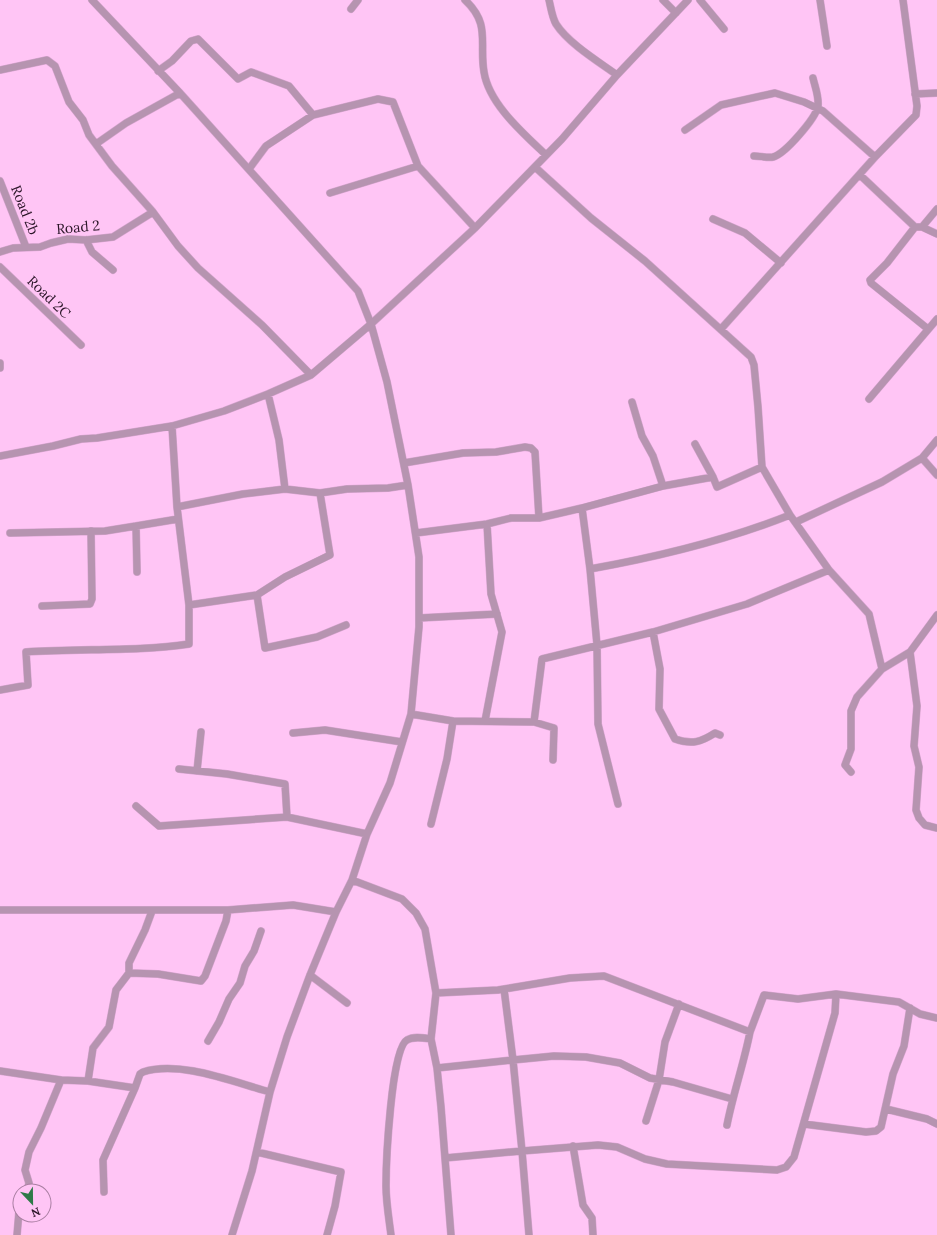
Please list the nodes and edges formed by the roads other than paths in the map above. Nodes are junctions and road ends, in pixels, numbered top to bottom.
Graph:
1 (92, 0) edge
2 (358, 0) edge
3 (465, 0) edge
4 (549, 0) edge
5 (663, 0) edge
6 (688, 0) edge
7 (700, 0) edge
8 (820, 0) edge
9 (903, 0) edge
10 (351, 9) dead end
11 (676, 13) junction
12 (724, 29) dead end
13 (827, 46) dead end
14 (0, 70) edge
15 (158, 71) junction
16 (616, 75) junction
17 (813, 78) dead end
18 (937, 92) edge
19 (180, 93) junction
20 (915, 94) junction
21 (818, 108) junction
22 (313, 115) junction
23 (685, 130) dead end
24 (96, 144) junction
25 (546, 155) junction
26 (754, 156) dead end
27 (875, 157) junction
28 (418, 166) junction
29 (534, 167) junction
30 (249, 169) junction
31 (860, 175) junction
32 (0, 182) edge
33 (330, 193) dead end
34 (937, 209) edge
35 (153, 212) junction
36 (713, 219) dead end
37 (919, 227) junction
38 (475, 228) junction
39 (937, 234) edge
40 (86, 240) junction
41 (26, 248) junction
42 (0, 252) edge
43 (781, 263) junction
44 (0, 267) edge
45 (113, 270) dead end
46 (937, 319) edge
47 (371, 324) junction
48 (721, 329) junction
49 (928, 330) junction
50 (81, 345) dead end
51 (0, 363) edge
52 (0, 368) edge
53 (311, 375) junction
54 (268, 394) junction
55 (869, 399) dead end
56 (632, 402) dead end
57 (172, 426) junction
58 (937, 440) edge
59 (695, 444) dead end
60 (0, 456) edge
61 (922, 458) junction
62 (404, 463) junction
63 (762, 467) junction
64 (937, 475) edge
65 (713, 477) junction
66 (408, 485) junction
67 (663, 486) junction
68 (285, 489) junction
69 (320, 493) junction
70 (177, 507) junction
71 (582, 508) junction
72 (790, 515) junction
73 (539, 518) junction
74 (178, 519) junction
75 (796, 522) junction
76 (487, 524) junction
77 (136, 526) junction
78 (91, 532) junction
79 (10, 533) dead end
80 (416, 533) junction
81 (590, 569) junction
82 (829, 570) junction
83 (137, 572) dead end
84 (257, 595) junction
85 (189, 605) junction
86 (42, 606) dead end
87 (497, 614) junction
88 (937, 616) edge
89 (420, 618) junction
90 (346, 625) dead end
91 (653, 632) junction
92 (597, 645) junction
93 (910, 652) junction
94 (882, 669) junction
95 (0, 690) edge
96 (411, 714) junction
97 (453, 721) junction
98 (486, 721) junction
99 (534, 722) junction
100 (201, 732) dead end
101 (293, 733) dead end
102 (720, 735) dead end
103 (402, 742) junction
104 (553, 760) dead end
105 (179, 769) dead end
106 (197, 771) junction
107 (851, 772) dead end
108 (618, 804) dead end
109 (136, 806) dead end
110 (287, 817) junction
111 (431, 824) dead end
112 (937, 828) edge
113 (367, 834) junction
114 (352, 880) junction
115 (0, 910) edge
116 (228, 910) junction
117 (152, 911) junction
118 (336, 912) junction
119 (261, 931) dead end
120 (129, 973) junction
121 (310, 975) junction
122 (504, 989) junction
123 (436, 993) junction
124 (836, 994) junction
125 (347, 1003) dead end
126 (679, 1004) junction
127 (910, 1008) junction
128 (937, 1018) edge
129 (750, 1032) junction
130 (431, 1039) junction
131 (208, 1041) dead end
132 (513, 1060) junction
133 (437, 1068) junction
134 (0, 1071) edge
135 (61, 1080) junction
136 (659, 1080) junction
137 (88, 1081) junction
138 (135, 1088) junction
139 (270, 1092) junction
140 (732, 1099) junction
141 (886, 1109) junction
142 (646, 1121) dead end
143 (804, 1124) junction
144 (937, 1124) edge
145 (728, 1125) dead end
146 (573, 1146) junction
147 (522, 1151) junction
148 (257, 1152) junction
149 (445, 1158) junction
150 (29, 1183) edge
151 (104, 1192) dead end
152 (18, 1223) edge
153 (17, 1235) edge
154 (232, 1235) edge
155 (327, 1235) edge
156 (391, 1235) edge
157 (451, 1235) edge
158 (529, 1235) edge
159 (593, 1235) edge

1 - 15 street
2 - 10 street
3 - 25 street
4 - 16 street
5 - 11 street
6 - 11 street
7 - 12 street
8 - 13 street
9 - 20 street
11 - 16 street
14 - 24 street
15 - 19 street
15 - 22 street
16 - 25 street
17 - 21 street
18 - 20 street
19 - 24 street
19 - 30 street
20 - 27 street
21 - 23 street
21 - 26 street
21 - 27 street
22 - 28 street
22 - 30 street
24 - 35 street
25 - 29 street
27 - 31 street
28 - 33 street
28 - 38 street
29 - 38 street
29 - 48 street
30 - 47 street
31 - 37 street
31 - 43 street
32 - 41 street, Road 2b
34 - 37 street
35 - 40 street, Road 2
35 - 53 street
36 - 43 street
37 - 39 street
37 - 49 street
38 - 47 street
40 - 41 street, Road 2
40 - 45 street
41 - 42 street, Road 2
43 - 48 street
44 - 50 street, Road 2C
46 - 49 street
47 - 53 street
47 - 62 street
48 - 63 street
49 - 55 street
51 - 52 street
53 - 54 street
54 - 57 street
54 - 68 street
56 - 67 street
57 - 60 street
57 - 70 street
58 - 61 street
59 - 65 street
61 - 64 street
61 - 75 street
62 - 66 street
62 - 73 street
63 - 65 street
63 - 72 street
65 - 67 street
66 - 69 street
66 - 80 street
67 - 71 street
68 - 69 street
68 - 70 street
69 - 84 street
70 - 74 street
71 - 73 street
71 - 81 street
72 - 75 street
72 - 81 street
73 - 76 street
74 - 77 street
74 - 85 street
75 - 82 street
76 - 80 street
76 - 87 street
77 - 78 street
77 - 83 street
78 - 79 street
78 - 86 street
80 - 89 street
81 - 92 street
82 - 91 street
82 - 94 street
84 - 85 street
84 - 90 street
85 - 95 street
87 - 89 street
87 - 98 street
88 - 93 street
89 - 96 street
91 - 92 street
91 - 102 street
92 - 99 street
92 - 108 street
93 - 94 street
93 - 112 street
94 - 107 street
96 - 97 street
96 - 103 street
97 - 98 street
97 - 111 street
98 - 99 street
99 - 104 street
100 - 106 street
101 - 103 street
103 - 113 street
105 - 106 street
106 - 110 street
109 - 110 street
110 - 113 street
113 - 114 street
114 - 118 street
114 - 123 street
115 - 117 street
116 - 117 street
116 - 118 street
116 - 120 street
117 - 120 street
118 - 121 street
119 - 131 street
120 - 137 street
121 - 125 street
121 - 139 street
122 - 123 street
122 - 126 street
122 - 132 street
123 - 130 street
124 - 127 street
124 - 129 street
124 - 143 street
126 - 129 street
126 - 136 street
127 - 128 street
127 - 141 street
129 - 140 street
130 - 133 street
130 - 156 street
132 - 133 street
132 - 136 street
132 - 147 street
133 - 149 street
134 - 135 street
135 - 137 street
135 - 150 street
136 - 140 street
136 - 142 street
137 - 138 street
138 - 139 street
138 - 151 street
139 - 148 street
140 - 145 street
141 - 143 street
141 - 144 street
143 - 146 street
146 - 147 street
146 - 159 street
147 - 149 street
147 - 158 street
148 - 154 street
148 - 155 street
149 - 157 street
152 - 153 street

